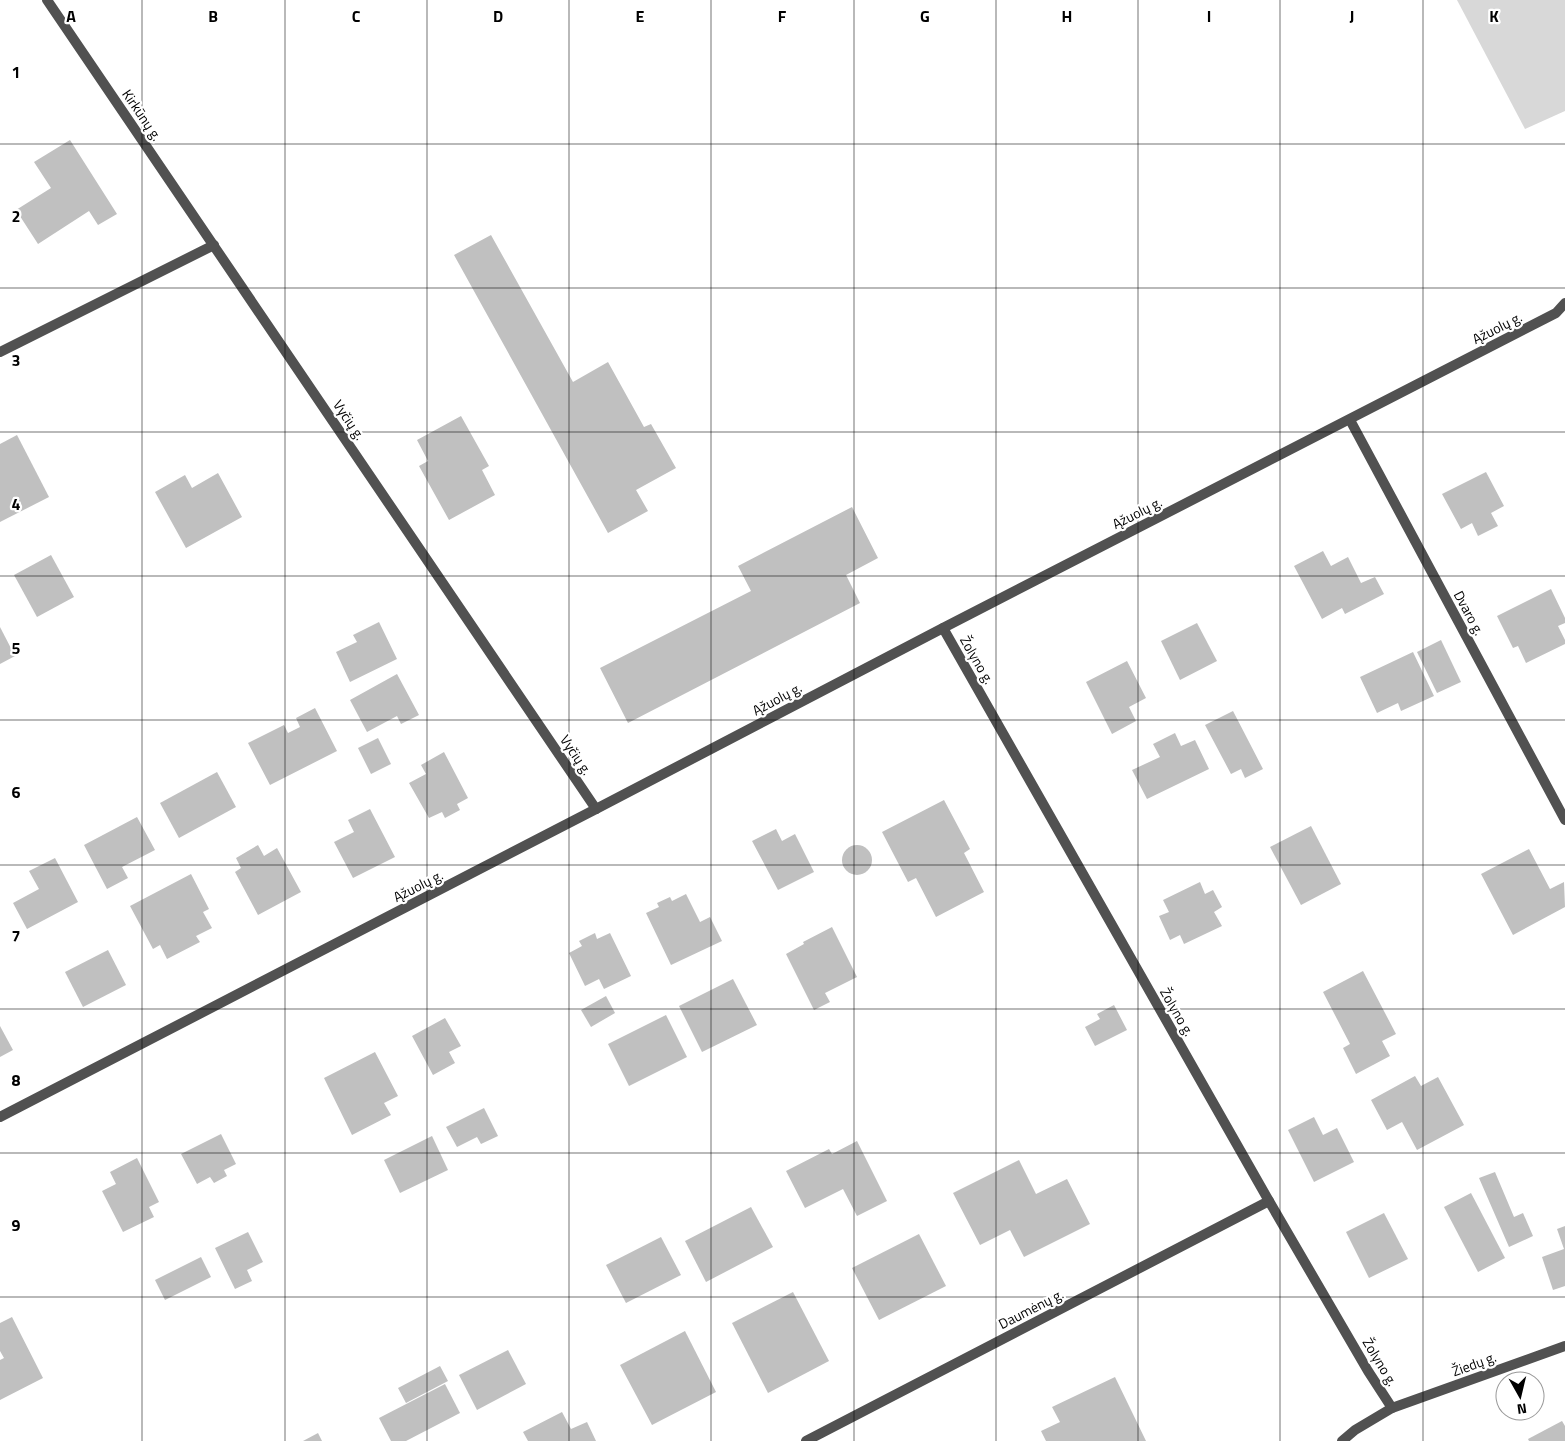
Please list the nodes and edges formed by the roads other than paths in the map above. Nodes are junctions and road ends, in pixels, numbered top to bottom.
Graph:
1 (47, 0) edge
2 (214, 245) junction
3 (1565, 303) edge
4 (1561, 316) edge
5 (0, 352) edge
6 (1350, 420) junction
7 (943, 628) junction
8 (596, 809) junction
9 (1565, 820) edge
10 (0, 1117) edge
11 (1269, 1201) junction
12 (1565, 1346) edge
13 (1392, 1408) junction
14 (806, 1441) edge
15 (1342, 1441) edge

1 - 2 street, Kirkūnų g.
2 - 5 street
2 - 8 street, Vyčių g.
3 - 4 street, Ąžuolų g.
4 - 6 street, Ąžuolų g.
6 - 7 street, Ąžuolų g.
6 - 9 street, Dvaro g.
7 - 8 street, Ąžuolų g.
7 - 11 street, Žolyno g.
8 - 10 street, Ąžuolų g.
11 - 13 street, Žolyno g.
11 - 14 street, Daumėnų g.
12 - 13 street, Žiedų g.
13 - 15 street, Žiedų g.

